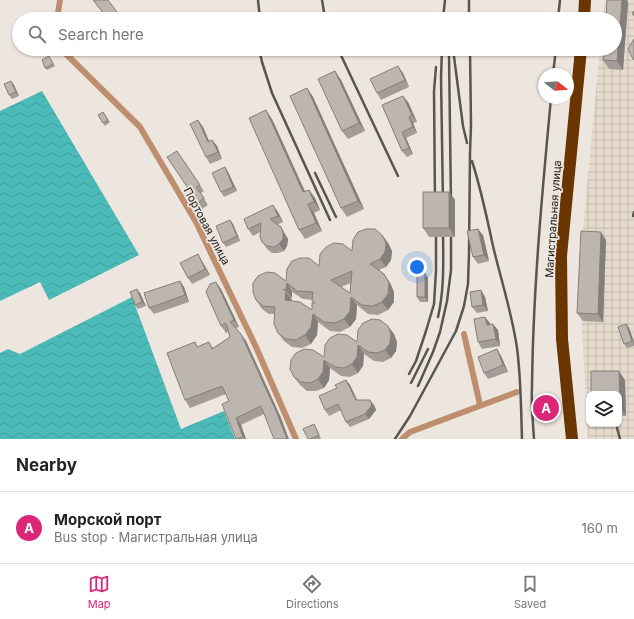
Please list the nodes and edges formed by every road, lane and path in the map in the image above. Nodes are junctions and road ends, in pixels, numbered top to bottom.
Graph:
1 (60, 0) edge
2 (585, 0) edge
3 (58, 12) edge
4 (584, 12) edge
5 (68, 56) edge
6 (580, 56) edge
7 (464, 334) dead end
8 (517, 392) dead end
9 (480, 405) junction
10 (296, 439) edge
11 (402, 439) edge
12 (572, 439) edge

1 - 3 street
2 - 4 highway
5 - 10 street, Портовая улица
6 - 12 highway, Магистральная улица
7 - 9 street
8 - 9 street
9 - 11 street

